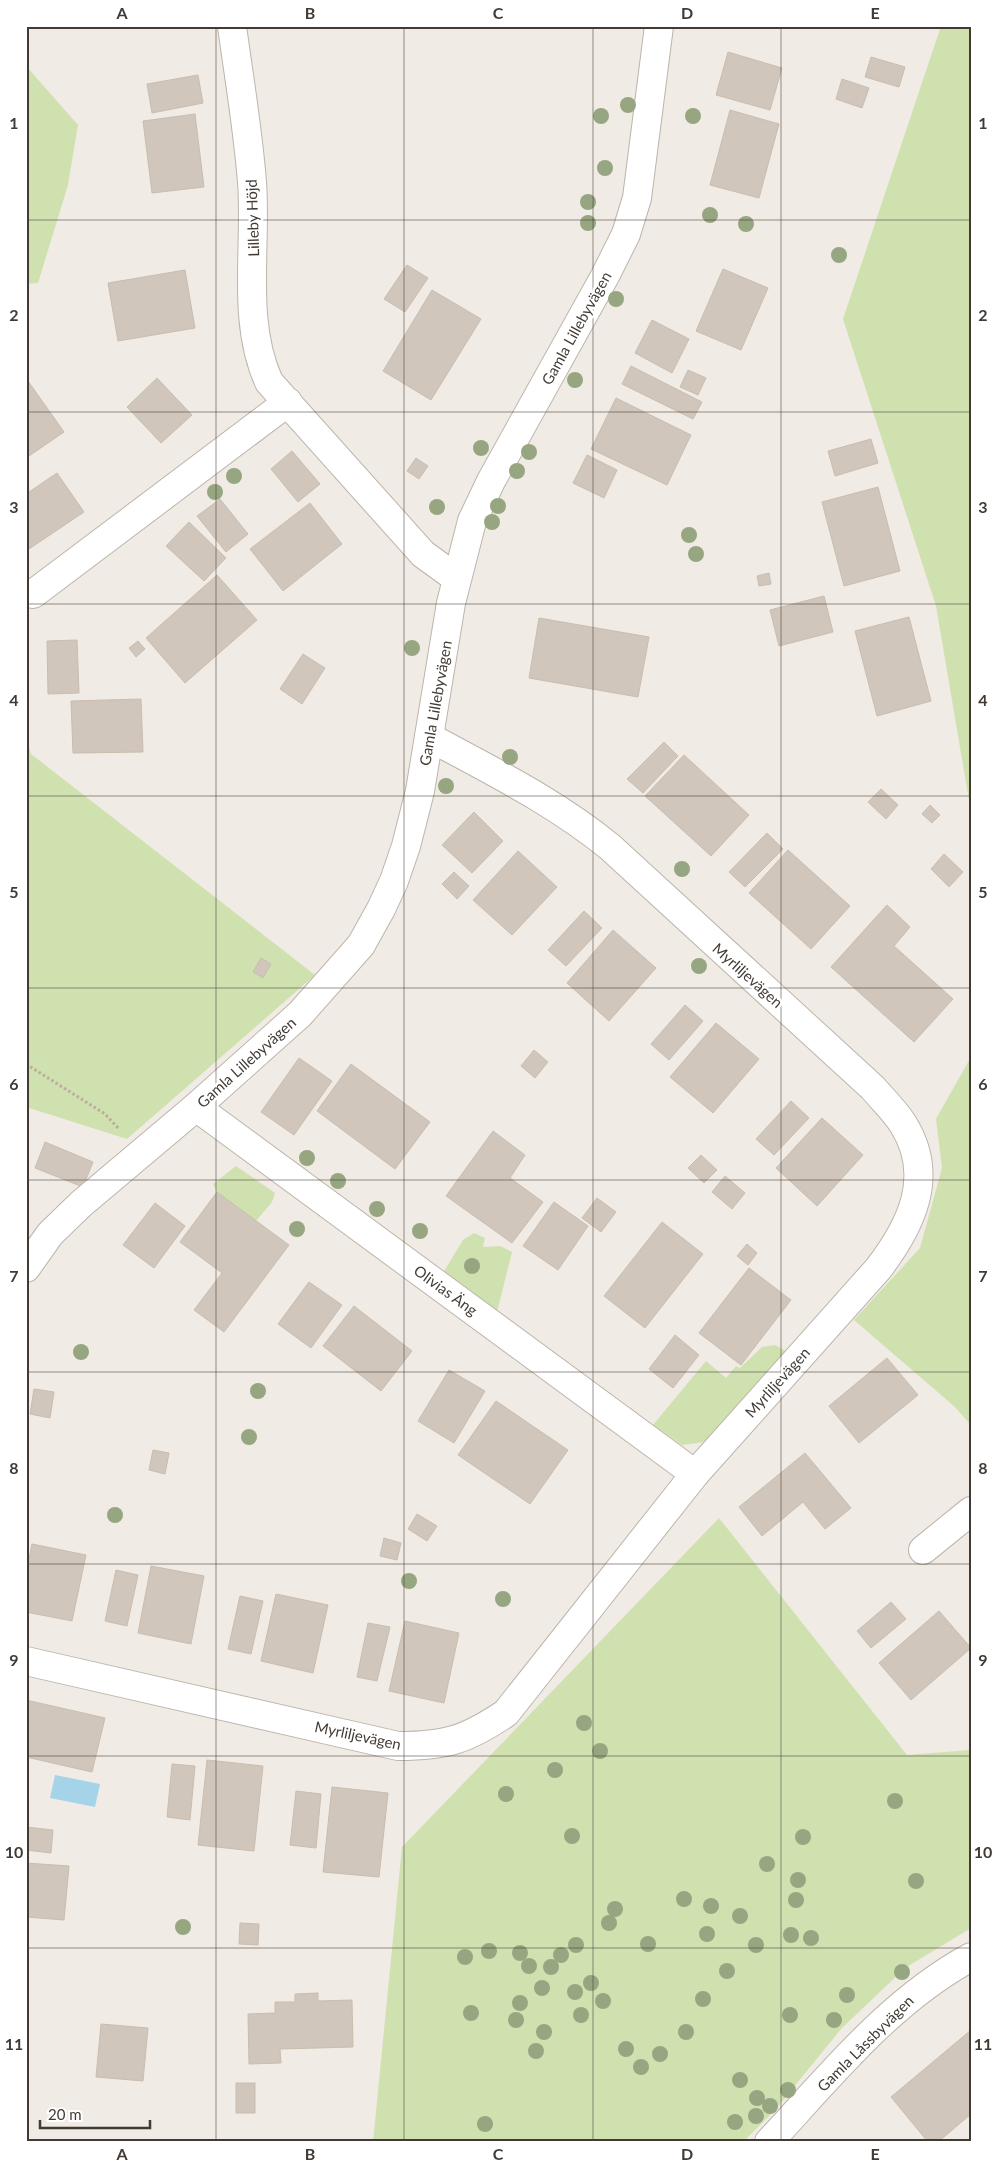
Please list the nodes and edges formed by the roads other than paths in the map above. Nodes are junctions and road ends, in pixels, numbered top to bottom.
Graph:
1 (232, 26) edge
2 (659, 26) edge
3 (288, 402) junction
4 (456, 578) junction
5 (33, 594) dead end
6 (429, 737) junction
7 (196, 1107) junction
8 (26, 1268) edge
9 (695, 1474) junction
10 (971, 1511) edge
11 (923, 1550) dead end
12 (26, 1661) edge
13 (971, 1957) edge
14 (769, 2142) edge

1 - 3 street, Lilleby Höjd
2 - 4 street, Gamla Lillebyvägen
3 - 4 street, Lilleby Höjd
3 - 5 street
4 - 6 street, Gamla Lillebyvägen
6 - 7 street, Gamla Lillebyvägen
6 - 9 street, Myrliljevägen
7 - 8 street, Gamla Lillebyvägen
7 - 9 street, Olivias Äng
9 - 12 street, Myrliljevägen
10 - 11 street
13 - 14 street, Gamla Låssbyvägen

